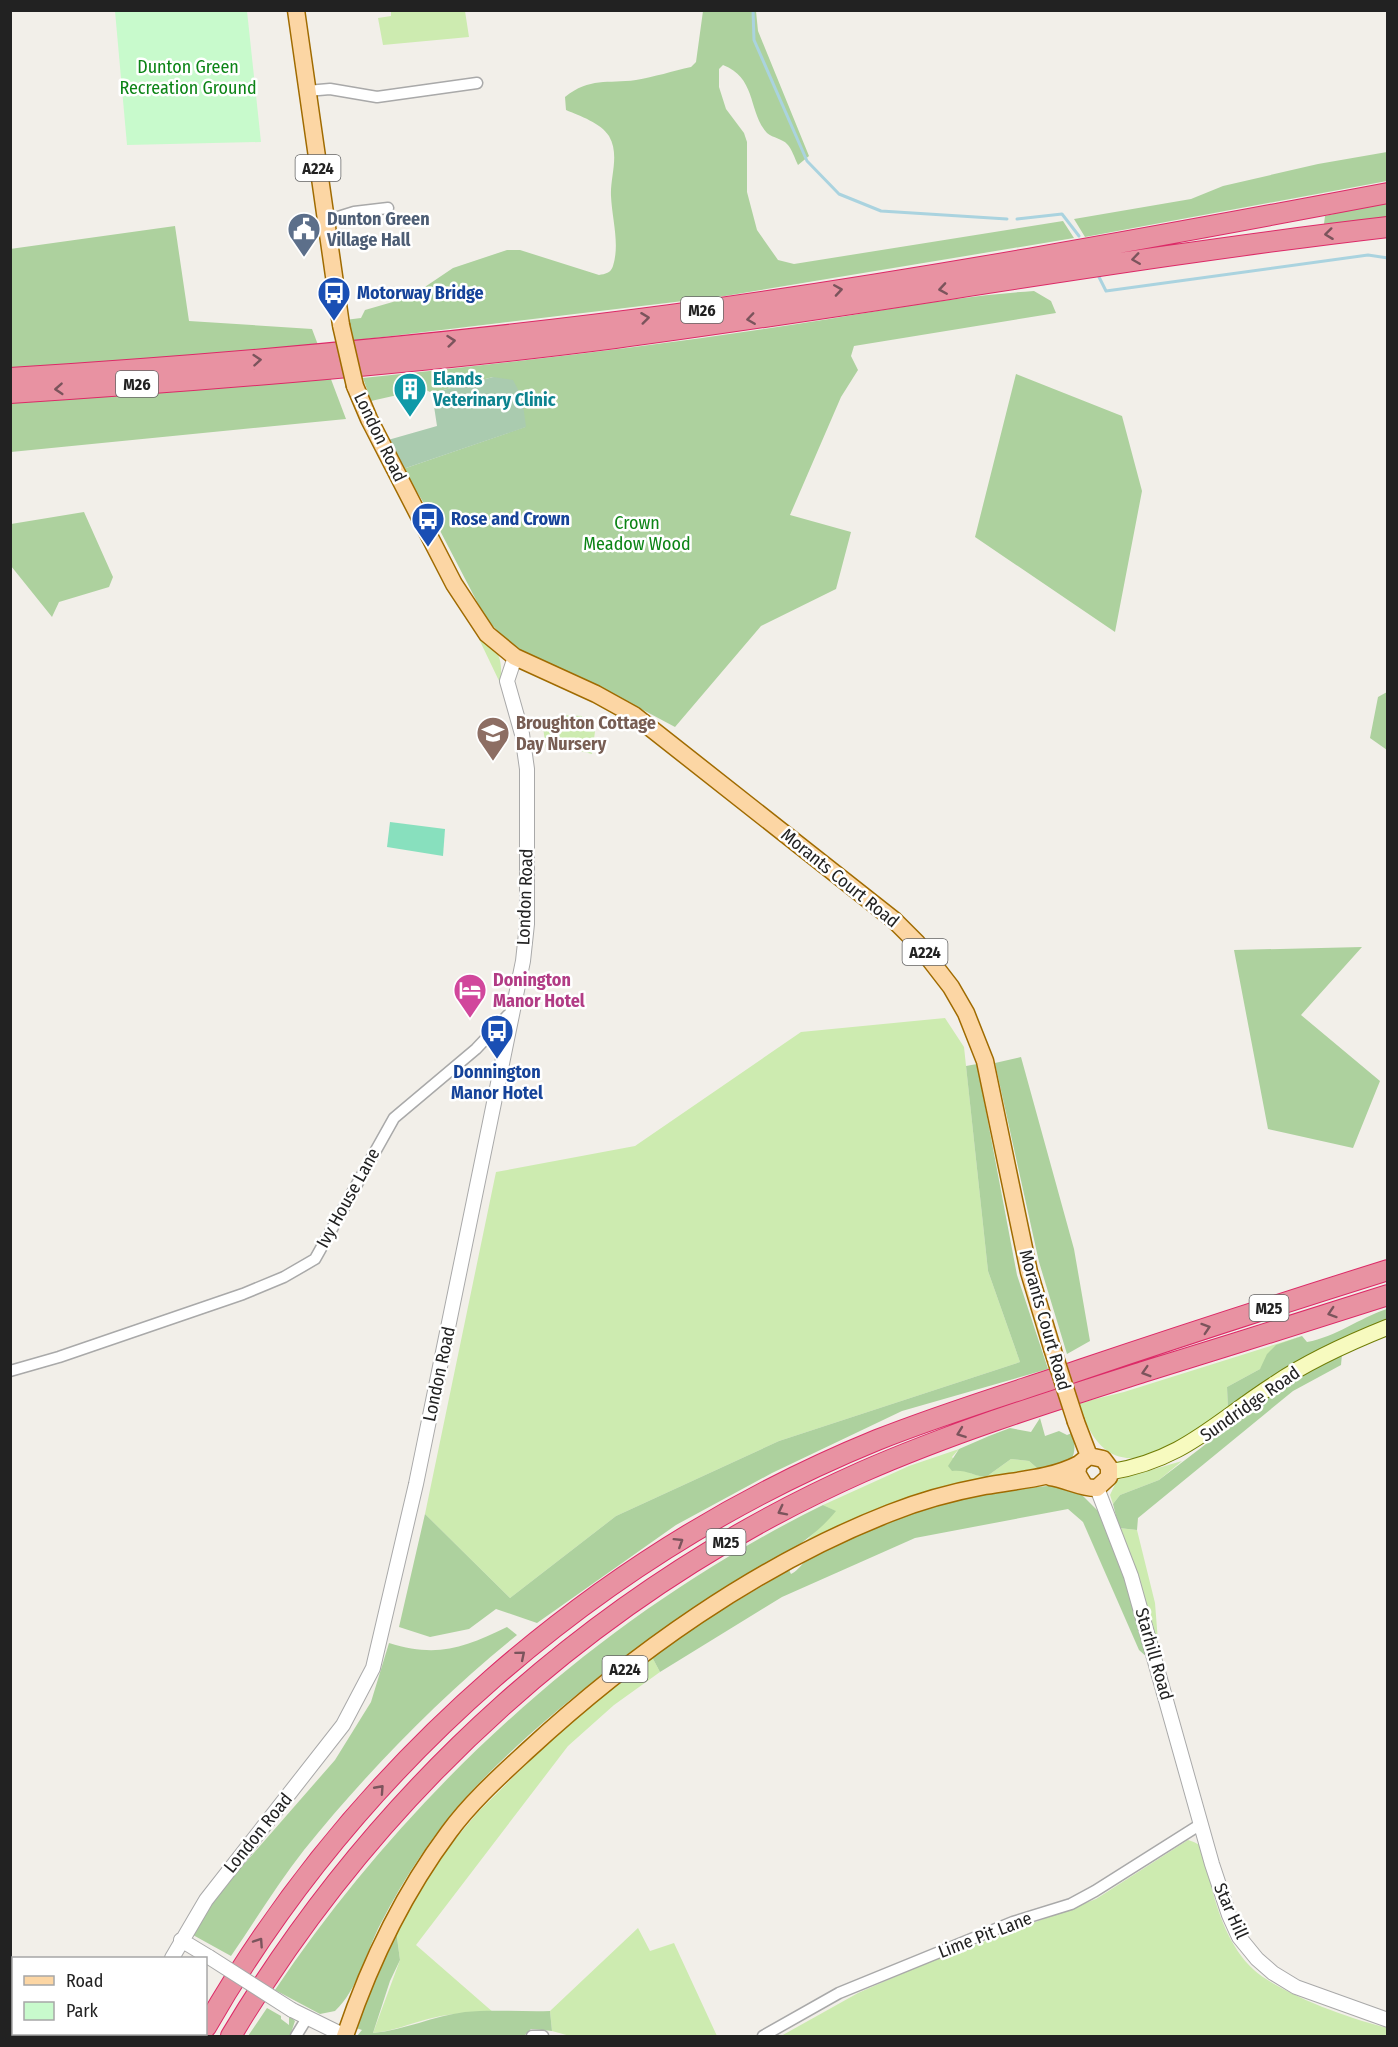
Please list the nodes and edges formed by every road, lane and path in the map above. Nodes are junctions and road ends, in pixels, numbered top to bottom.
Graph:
1 (296, 10) edge
2 (477, 82) dead end
3 (307, 91) junction
4 (1388, 193) edge
5 (388, 208) dead end
6 (325, 221) junction
7 (1388, 227) edge
8 (10, 378) edge
9 (10, 393) edge
10 (515, 657) junction
11 (512, 1014) junction
12 (1388, 1270) edge
13 (1388, 1295) edge
14 (1388, 1327) edge
15 (10, 1371) edge
16 (1084, 1460) junction
17 (1110, 1472) junction
18 (1047, 1476) junction
19 (1091, 1487) junction
20 (1201, 1824) junction
21 (182, 1940) junction
22 (173, 1957) edge
23 (306, 2018) junction
24 (1388, 2020) edge
25 (207, 2025) edge
26 (231, 2037) edge
27 (296, 2037) edge
28 (345, 2037) edge
29 (532, 2037) edge
30 (543, 2037) edge
31 (763, 2037) edge

1 - 3 main road, London Road / A224
2 - 3 street
3 - 6 main road, London Road / A224
8 -> 4 highway, M26
5 - 6 street
6 - 10 main road, London Road / A224, bridge
7 -> 9 highway, M26
10 - 11 street, London Road
10 - 16 main road, Morants Court Road / A224, bridge
11 - 15 street, Ivy House Lane
11 - 21 street, London Road
25 -> 12 highway, M25
13 -> 26 highway, M25
14 - 17 main road, Sundridge Road
16 - 17 main road
16 - 18 main road, A224
16 - 19 main road
17 - 19 main road
18 - 19 main road, A224
18 - 28 main road, A224
19 - 20 street, Starhill Road
20 - 24 street, Star Hill
20 - 31 street, Lime Pit Lane
21 - 22 street, London Road
21 - 23 street, bridge
23 - 27 street
23 - 28 street
29 - 30 street

